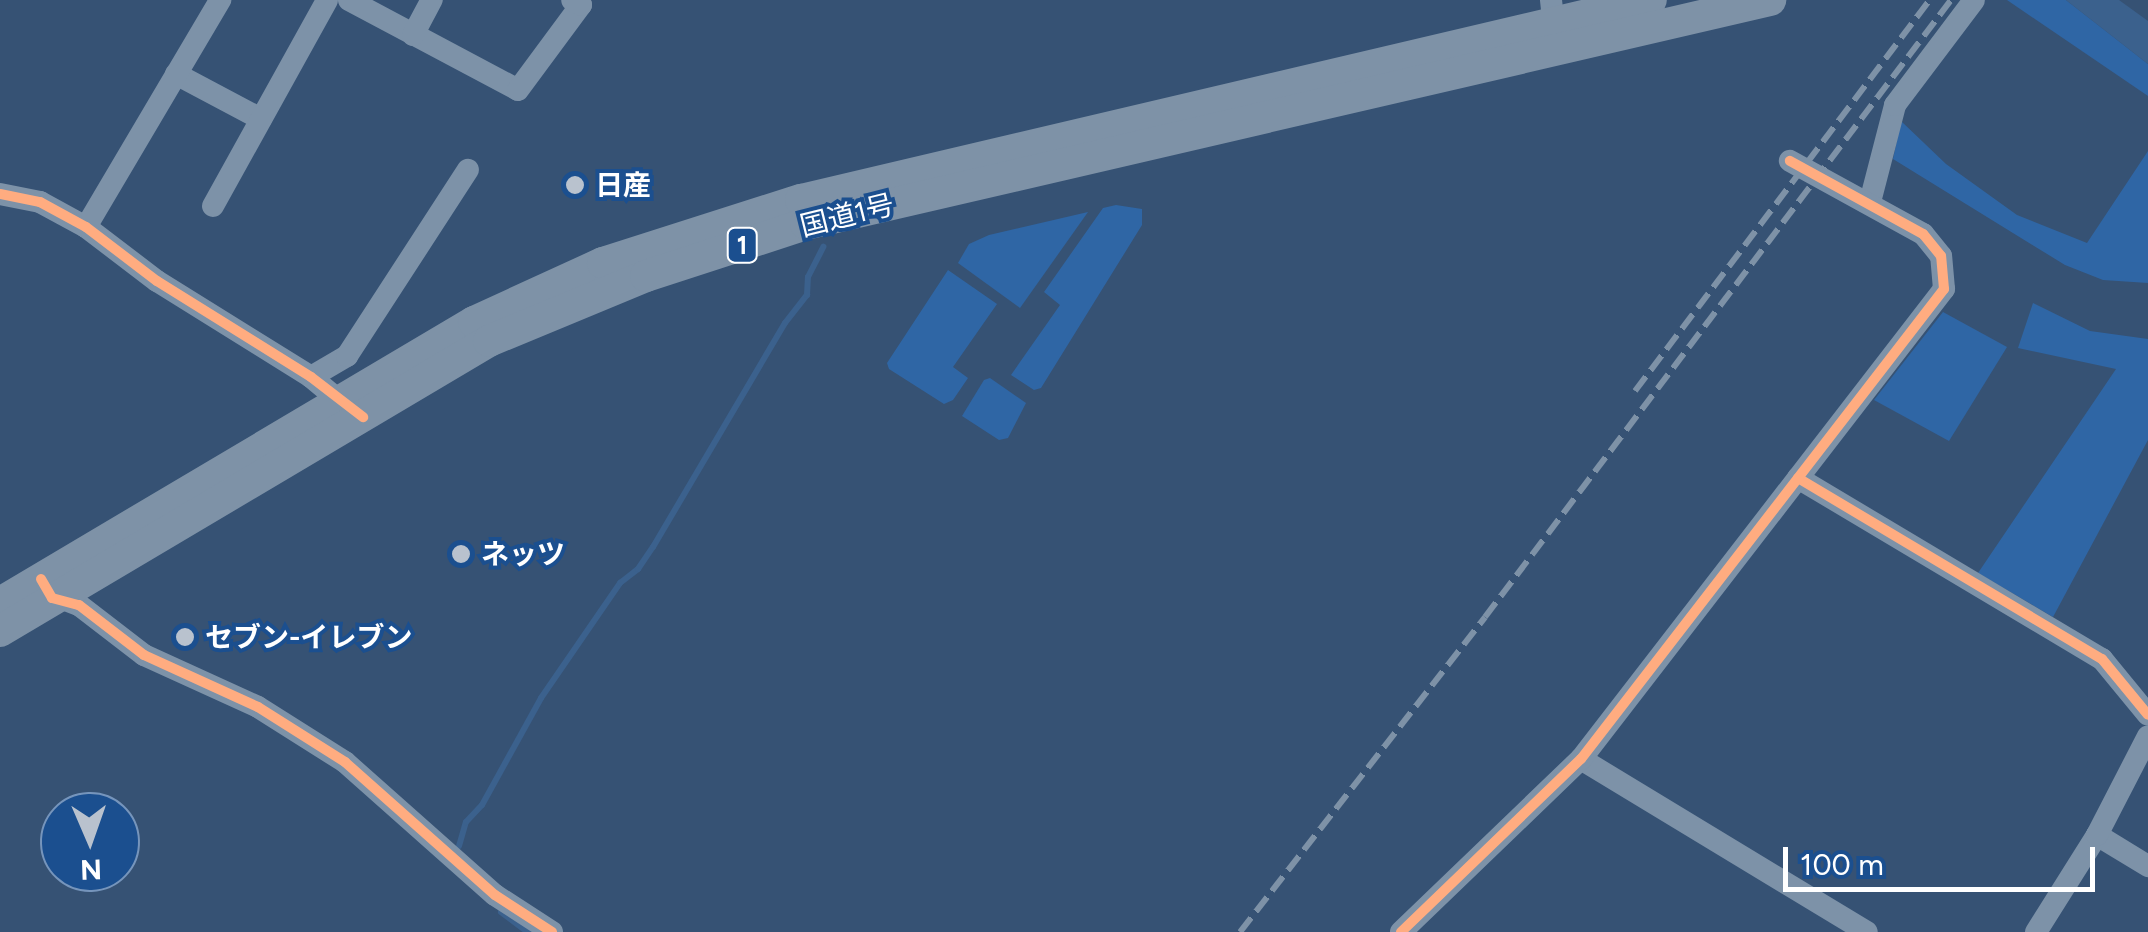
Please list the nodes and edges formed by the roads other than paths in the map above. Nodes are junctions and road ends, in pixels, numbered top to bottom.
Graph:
1 (220, 0) edge
2 (327, 0) edge
3 (350, 0) edge
4 (432, 0) edge
5 (1650, 0) edge
6 (1770, 0) edge
7 (1974, 0) edge
8 (579, 2) edge
9 (1554, 24) edge
10 (412, 35) junction
11 (176, 74) junction
12 (261, 119) junction
13 (1790, 160) dead end
14 (468, 170) dead end
15 (1873, 191) junction
16 (4, 203) edge
17 (213, 206) dead end
18 (86, 227) junction
19 (310, 377) junction
20 (351, 410) junction
21 (1798, 478) junction
22 (46, 589) junction
23 (0, 603) edge
24 (0, 631) edge
25 (2148, 715) edge
26 (2148, 736) edge
27 (1581, 759) junction
28 (2097, 835) junction
29 (2148, 866) edge
30 (552, 932) edge
31 (1401, 932) edge
32 (1867, 932) edge
33 (2036, 932) edge

1 - 11 street
2 - 12 street
3 - 10 street
4 - 10 street
5 - 9 highway, 国道1号 / 1
6 - 9 highway, 国道1号 / 1
7 - 15 street
8 - 10 street
9 - 20 highway, 国道1号 / 1
11 - 12 street
11 - 18 street
12 - 17 street
13 - 15 street
14 - 19 street
15 - 21 street
16 - 18 street
18 - 19 street
19 - 20 street
20 - 22 highway, 国道1号 / 1
21 - 25 street
21 - 27 street
22 - 23 highway, 国道1号 / 1
22 - 24 highway, 国道1号 / 1
22 - 30 street
26 - 28 street
27 - 31 street
27 - 32 street
28 - 29 street
28 - 33 street

